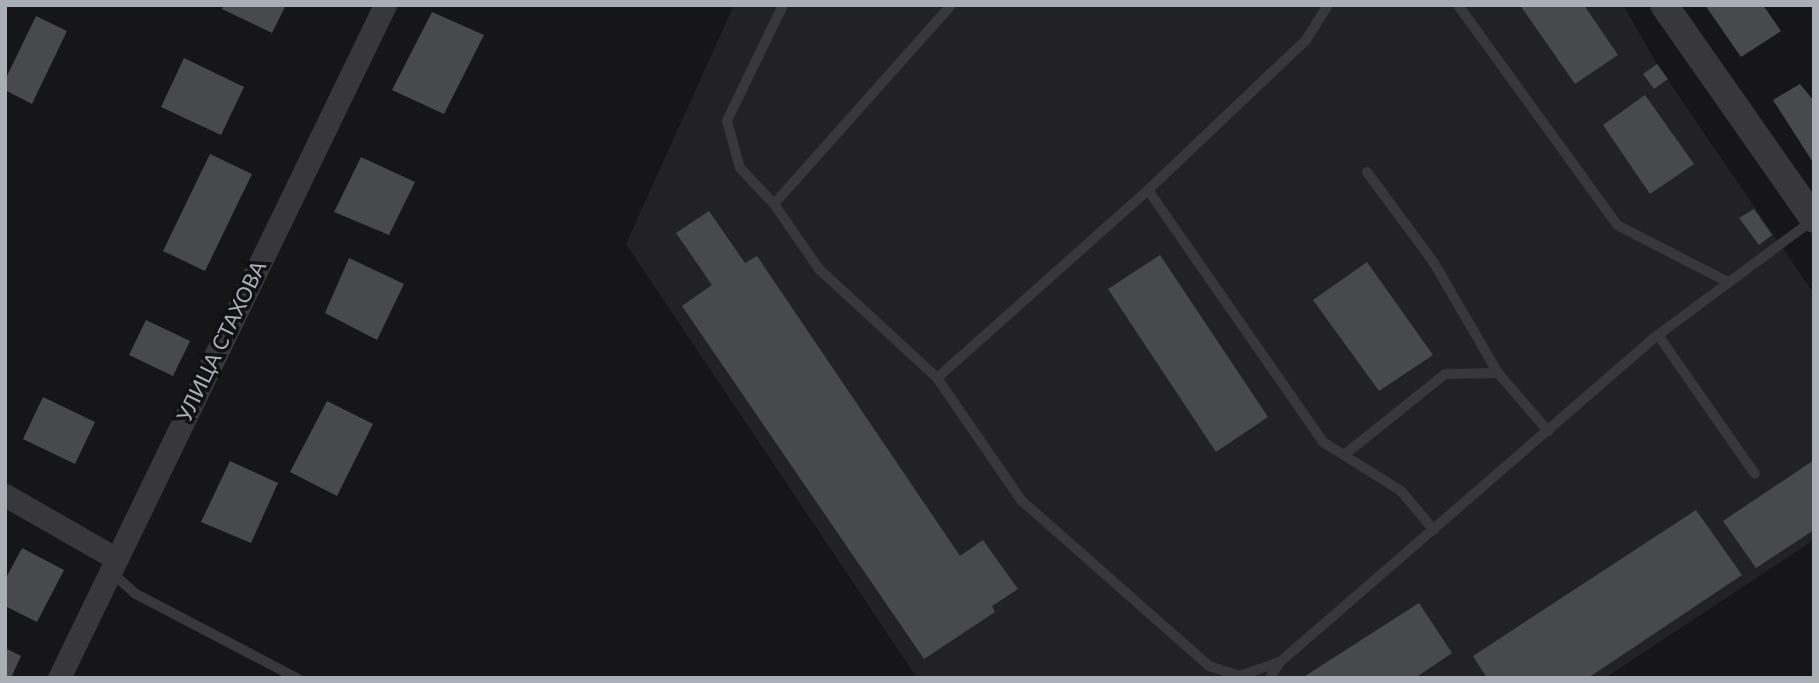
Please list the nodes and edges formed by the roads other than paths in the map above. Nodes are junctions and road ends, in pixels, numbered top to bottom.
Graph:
1 (385, 5) edge
2 (783, 5) edge
3 (951, 5) edge
4 (1328, 5) edge
5 (1458, 5) edge
6 (1664, 5) edge
7 (1367, 172) dead end
8 (1148, 190) junction
9 (774, 204) junction
10 (1814, 220) edge
11 (1728, 282) junction
12 (1658, 335) junction
13 (1498, 373) junction
14 (937, 378) junction
15 (1548, 431) junction
16 (1345, 455) junction
17 (1755, 474) dead end
18 (5, 495) edge
19 (1434, 530) junction
20 (112, 564) junction
21 (1280, 662) junction
22 (59, 678) edge
23 (297, 678) edge
24 (1270, 678) edge

1 - 20 street, УЛИЦА СТАХОВА
2 - 9 lane
3 - 9 lane
4 - 8 lane
5 - 11 lane
6 - 10 street
7 - 13 lane
8 - 14 lane
8 - 16 lane
9 - 14 lane
10 - 11 lane
11 - 12 lane
12 - 15 lane
12 - 17 lane
13 - 15 lane
13 - 16 lane
14 - 21 lane
15 - 19 lane
16 - 19 lane
18 - 20 street
19 - 21 lane
20 - 22 street, УЛИЦА СТАХОВА
20 - 23 lane
21 - 24 lane

